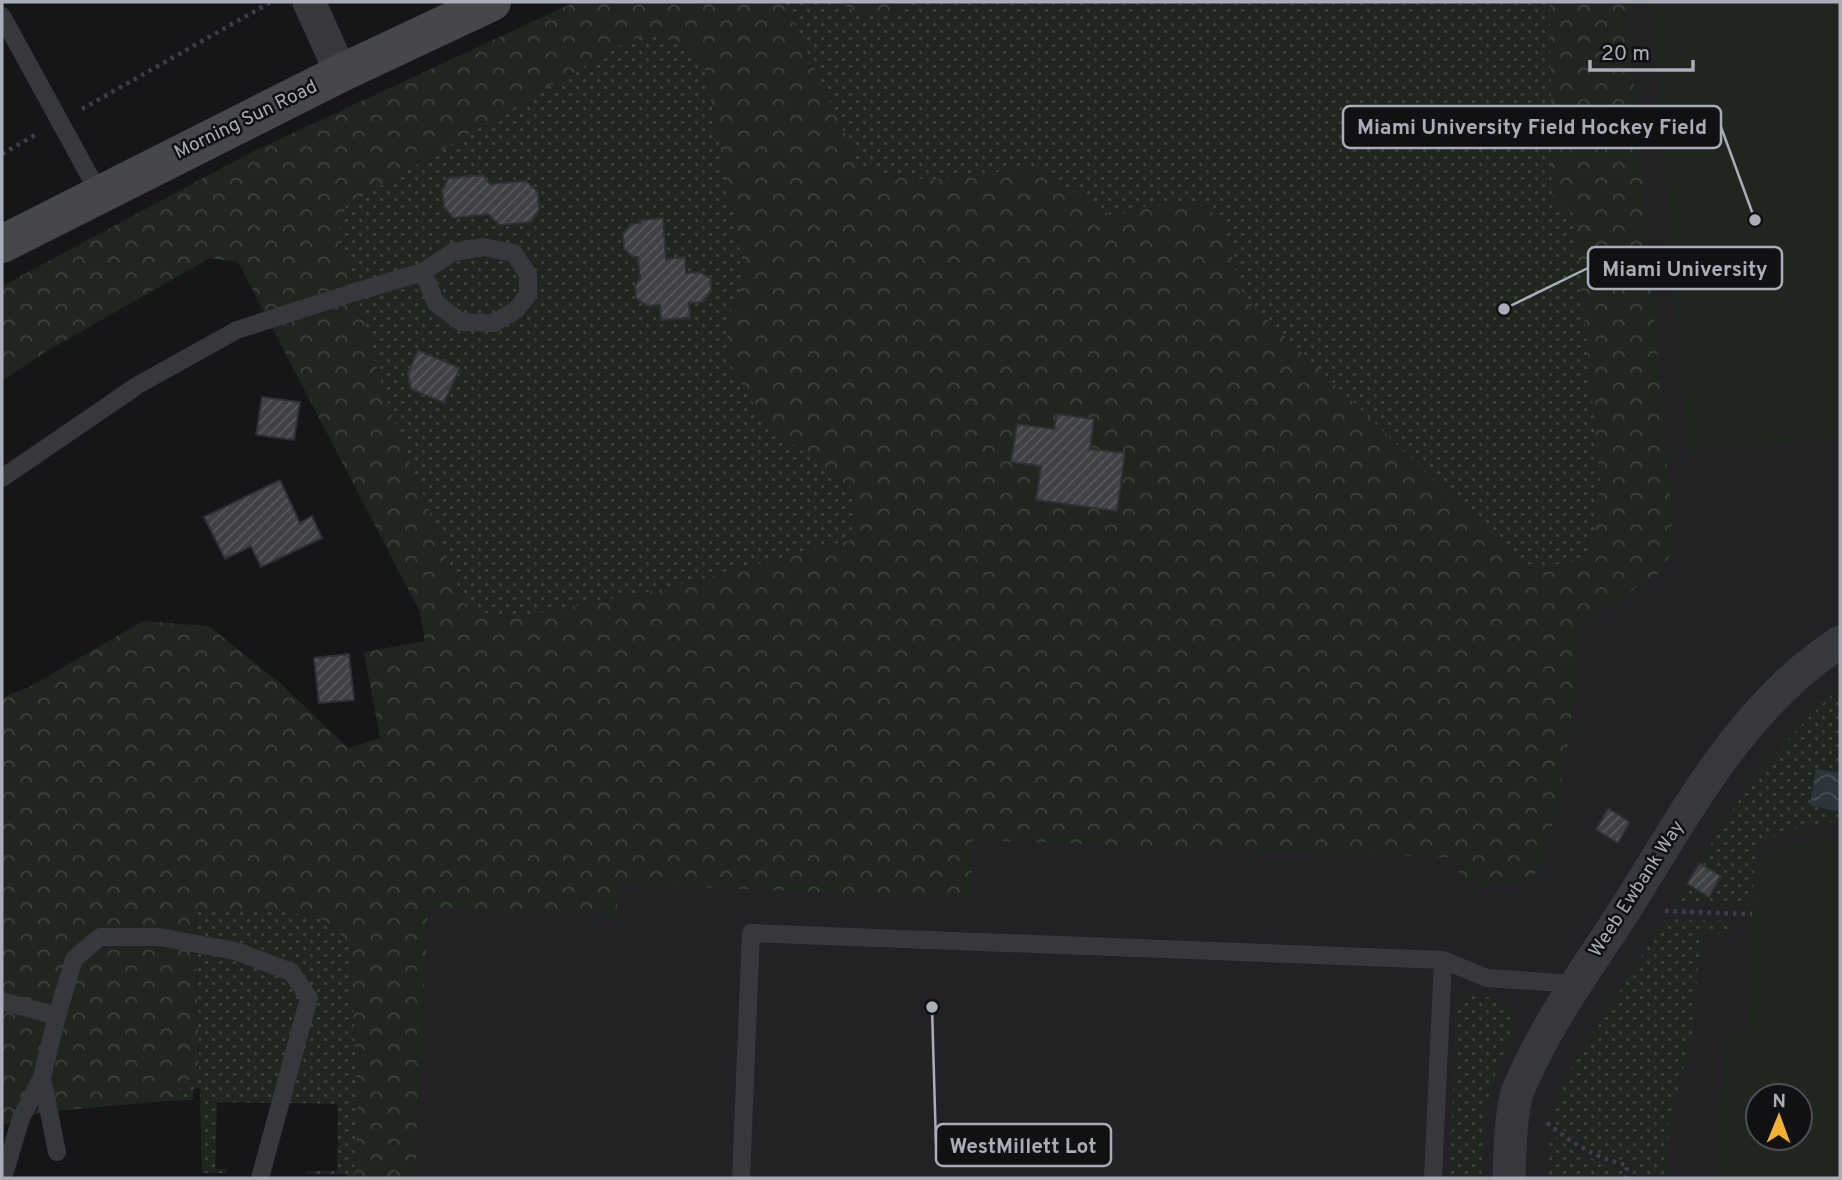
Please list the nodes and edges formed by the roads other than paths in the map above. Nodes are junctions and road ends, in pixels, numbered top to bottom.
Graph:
1 (309, 2) edge
2 (492, 2) edge
3 (2, 16) edge
4 (341, 73) junction
5 (99, 193) junction
6 (2, 244) edge
7 (423, 272) junction
8 (2, 478) edge
9 (1840, 642) edge
10 (1443, 960) junction
11 (1576, 984) junction
12 (2, 1001) edge
13 (57, 1016) junction
14 (43, 1077) junction
15 (57, 1153) dead end
16 (3, 1178) edge
17 (260, 1178) edge
18 (741, 1178) edge
19 (1433, 1178) edge
20 (1509, 1178) edge

1 - 4 street
2 - 4 main road, Morning Sun Road
3 - 5 lane
4 - 5 main road, Morning Sun Road
5 - 6 main road, Morning Sun Road
7 - 7 lane
7 - 8 lane
9 - 11 street, Weeb Ewbank Way
10 - 11 lane
10 - 18 lane
10 - 19 lane
11 - 20 street, Weeb Ewbank Way
12 - 13 lane
13 - 14 lane
13 - 17 lane
14 - 15 lane
14 - 16 lane

